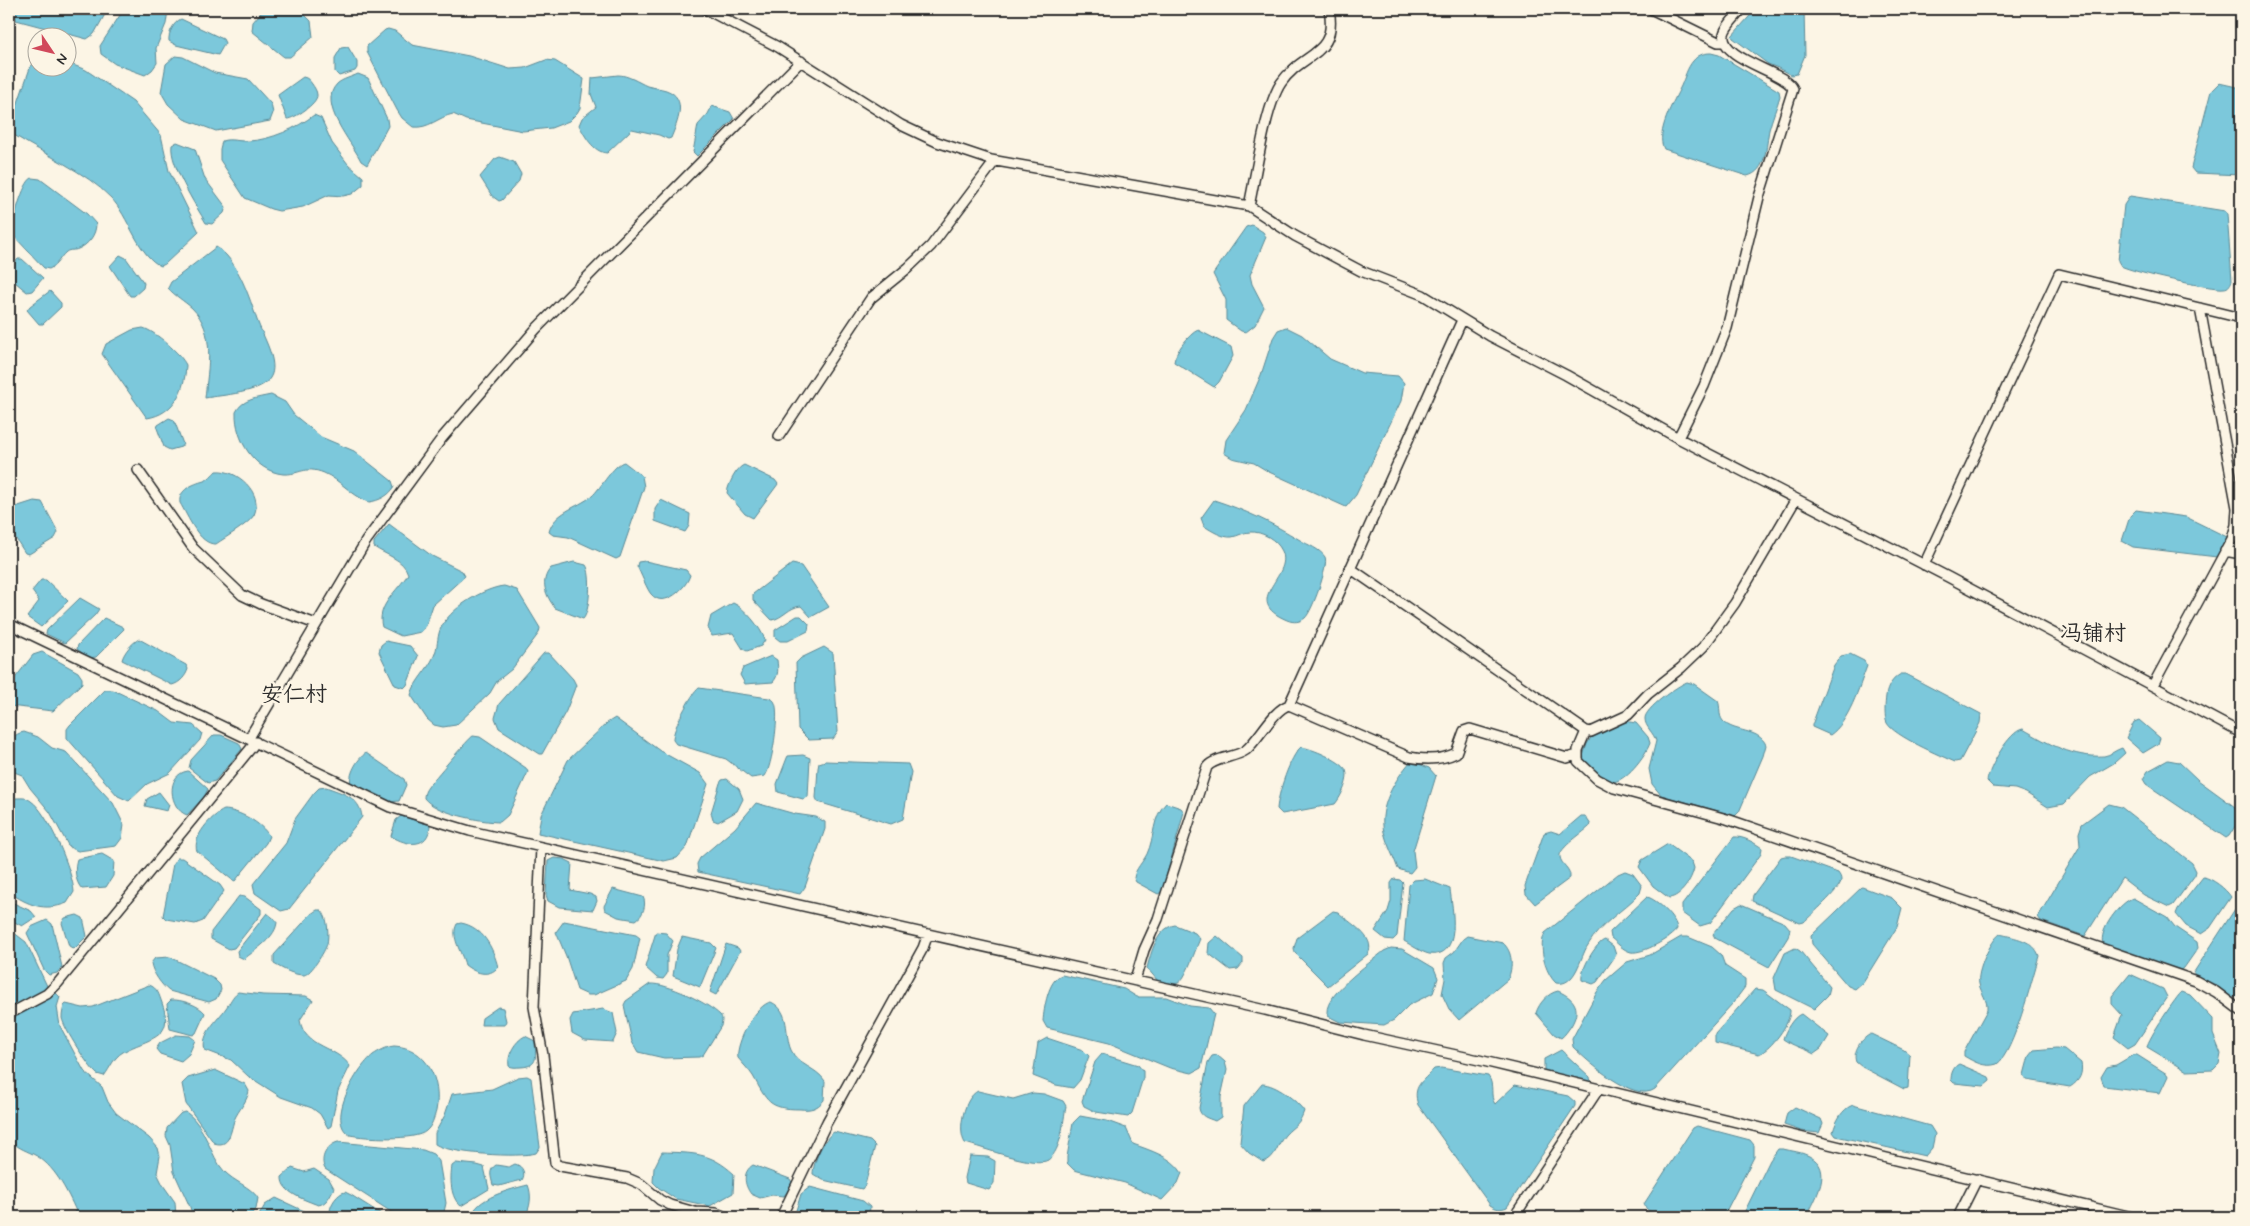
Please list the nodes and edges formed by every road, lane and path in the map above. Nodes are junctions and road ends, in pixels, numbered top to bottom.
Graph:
1 (705, 9) edge
2 (1329, 9) edge
3 (1651, 9) edge
4 (1742, 9) edge
5 (716, 11) edge
6 (1724, 42) junction
7 (801, 61) junction
8 (996, 161) junction
9 (1249, 206) junction
10 (2200, 308) junction
11 (2241, 318) edge
12 (1462, 320) junction
13 (779, 436) dead end
14 (1678, 438) junction
15 (138, 470) dead end
16 (1796, 499) junction
17 (2225, 551) junction
18 (2241, 554) edge
19 (1924, 565) junction
20 (1350, 568) junction
21 (9, 624) edge
22 (316, 624) junction
23 (2153, 685) junction
24 (1289, 705) junction
25 (1586, 731) junction
26 (2241, 733) edge
27 (253, 740) junction
28 (1577, 755) junction
29 (541, 847) junction
30 (928, 934) junction
31 (1136, 980) junction
32 (2241, 1011) edge
33 (9, 1014) edge
34 (1598, 1090) junction
35 (1977, 1179) junction
36 (726, 1217) edge
37 (781, 1217) edge
38 (1514, 1217) edge
39 (1958, 1217) edge
40 (2132, 1217) edge

1 - 5 street
2 - 9 street
3 - 6 street
4 - 6 street
5 - 7 street
6 - 14 street
7 - 8 street
7 - 22 street
8 - 9 street
8 - 13 street
9 - 12 street
10 - 11 street
10 - 17 street
10 - 19 street
12 - 14 street
12 - 20 street
14 - 16 street
15 - 22 street
16 - 19 street
16 - 25 street
17 - 18 street
17 - 23 street
19 - 23 street
20 - 24 street
20 - 25 street
21 - 27 street
22 - 27 street
23 - 26 street
24 - 28 street
24 - 31 street
25 - 28 street
27 - 29 street
27 - 33 street
28 - 32 street
29 - 30 street
29 - 36 street
30 - 31 street
30 - 37 street
31 - 34 street
34 - 35 street
34 - 38 street
35 - 39 street
35 - 40 street

